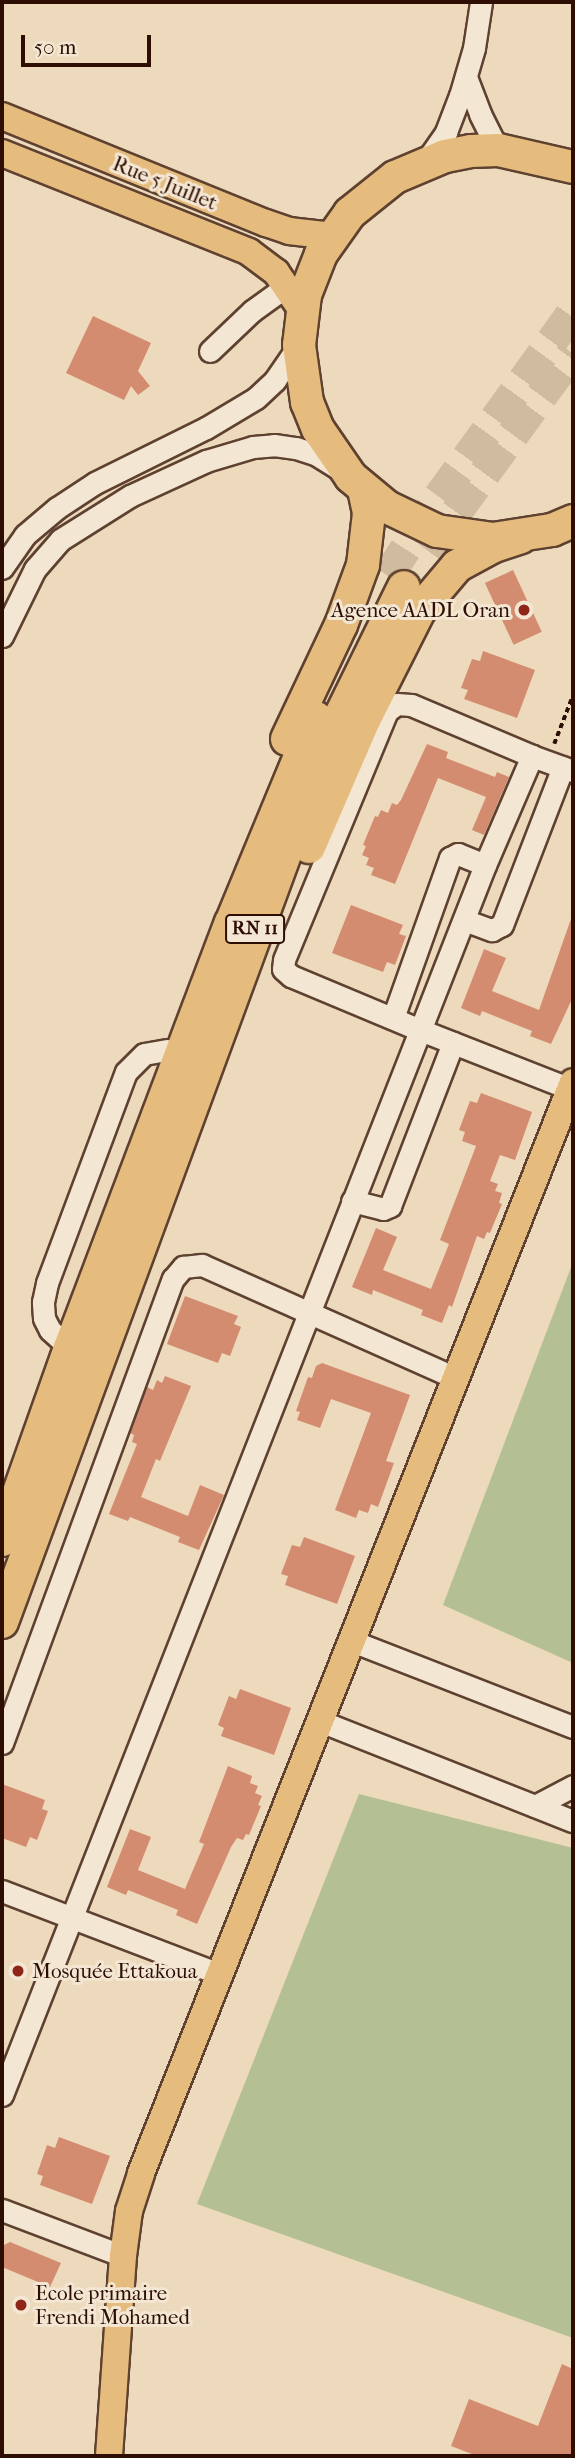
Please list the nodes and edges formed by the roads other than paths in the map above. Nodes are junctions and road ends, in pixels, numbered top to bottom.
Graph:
1 (481, 2) edge
2 (466, 77) junction
3 (2, 116) edge
4 (499, 150) junction
5 (2, 153) edge
6 (424, 164) junction
7 (573, 167) edge
8 (333, 236) junction
9 (288, 285) junction
10 (303, 312) junction
11 (299, 345) junction
12 (210, 351) dead end
13 (358, 484) junction
14 (573, 521) edge
15 (521, 537) junction
16 (2, 568) edge
17 (2, 636) edge
18 (554, 764) edge
19 (485, 865) junction
20 (464, 920) junction
21 (393, 1018) junction
22 (418, 1029) junction
23 (453, 1043) junction
24 (167, 1050) junction
25 (572, 1086) edge
26 (139, 1169) junction
27 (352, 1200) junction
28 (128, 1280) junction
29 (307, 1314) junction
30 (70, 1348) junction
31 (456, 1378) junction
32 (2, 1540) edge
33 (2, 1622) edge
34 (352, 1641) junction
35 (320, 1721) junction
36 (573, 1727) edge
37 (2, 1744) edge
38 (573, 1786) edge
39 (535, 1806) junction
40 (573, 1821) edge
41 (2, 1891) edge
42 (71, 1917) junction
43 (219, 1975) junction
44 (2, 2095) edge
45 (2, 2210) edge
46 (123, 2256) junction
47 (109, 2456) edge

1 - 2 street
2 - 4 street
2 - 6 street
3 - 8 main road, Rue 5 Juillet
4 - 6 highway
4 - 7 highway
5 - 9 main road, Rue 5 Juillet
6 - 8 highway
8 - 10 highway
9 - 10 main road, Rue 5 Juillet
9 - 12 street
10 - 11 highway
11 - 13 highway
11 - 16 street
13 - 15 highway
13 - 17 street
13 - 24 highway
14 - 15 highway
15 - 28 highway
18 - 19 street
18 - 20 street
18 - 21 street
19 - 20 street
19 - 21 street
20 - 22 street
21 - 22 street
22 - 23 street
22 - 27 street
23 - 25 street
23 - 27 street
24 - 26 highway
24 - 30 street
25 - 31 main road
26 - 28 highway, RN 11
26 - 30 highway, RN 11
27 - 29 street
28 - 33 highway, RN 11
29 - 31 street
29 - 37 street
29 - 42 street
30 - 32 highway, RN 11
31 - 34 main road
34 - 35 main road
34 - 36 street
35 - 39 street
35 - 43 main road
38 - 39 street
39 - 40 street
41 - 42 street
42 - 43 street
42 - 44 street
43 - 46 main road
45 - 46 street
46 - 47 main road

